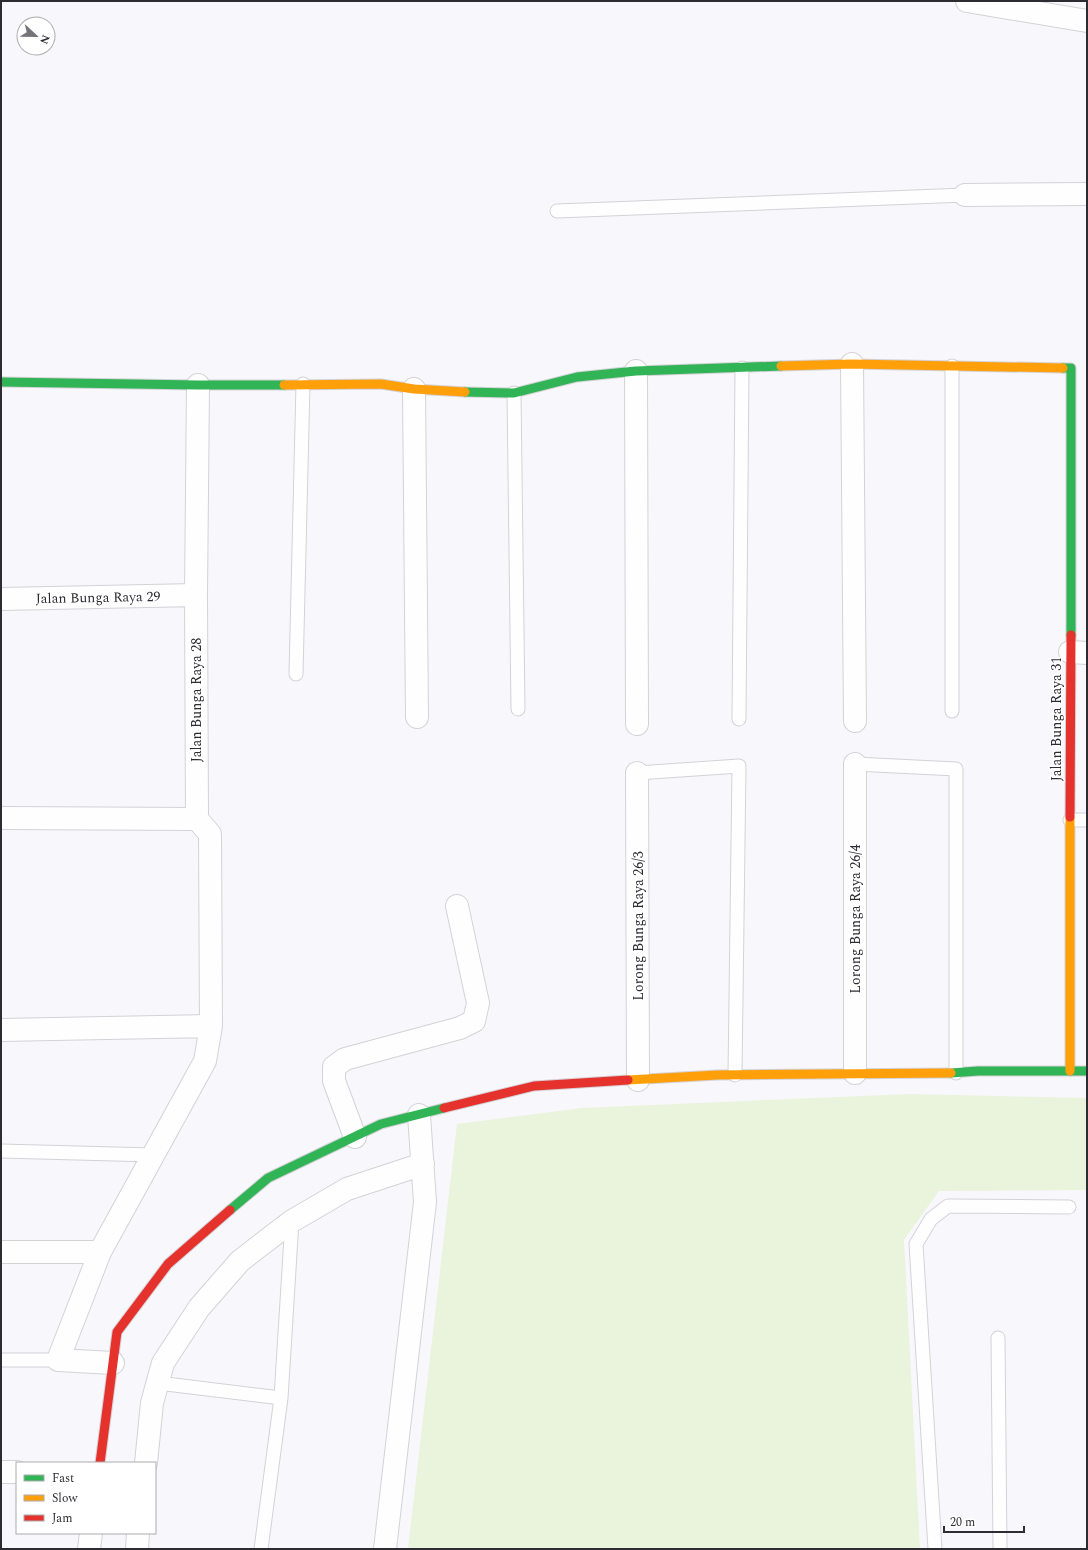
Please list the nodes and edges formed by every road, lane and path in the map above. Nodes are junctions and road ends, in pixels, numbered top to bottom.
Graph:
1 (967, 1) edge
2 (1087, 21) edge
3 (1087, 194) edge
4 (965, 195) joint
5 (557, 211) dead end
6 (852, 364) junction
7 (952, 366) junction
8 (742, 368) junction
9 (636, 371) junction
10 (1, 382) edge
11 (198, 384) junction
12 (303, 384) junction
13 (414, 389) junction
14 (514, 393) junction
15 (196, 595) junction
16 (1, 599) edge
17 (1078, 653) edge
18 (296, 674) dead end
19 (518, 709) dead end
20 (952, 711) dead end
21 (417, 717) dead end
22 (740, 719) dead end
23 (855, 721) dead end
24 (637, 724) dead end
25 (855, 764) joint
26 (637, 773) joint
27 (1, 818) edge
28 (197, 819) junction
29 (1070, 820) junction
30 (1087, 820) edge
31 (457, 906) dead end
32 (210, 1026) junction
33 (1, 1030) edge
34 (1070, 1071) junction
35 (1087, 1071) edge
36 (855, 1073) junction
37 (956, 1073) junction
38 (735, 1075) junction
39 (638, 1080) junction
40 (420, 1115) junction
41 (355, 1137) junction
42 (1, 1151) edge
43 (153, 1155) junction
44 (424, 1164) junction
45 (1069, 1207) dead end
46 (292, 1221) junction
47 (1, 1252) edge
48 (100, 1252) junction
49 (998, 1338) dead end
50 (1, 1360) edge
51 (58, 1360) junction
52 (113, 1363) junction
53 (158, 1383) junction
54 (281, 1398) junction
55 (100, 1462) edge
56 (146, 1462) edge
57 (1, 1472) edge
58 (16, 1472) edge
59 (91, 1534) edge
60 (138, 1534) edge
61 (89, 1549) edge
62 (137, 1549) edge
63 (261, 1549) edge
64 (385, 1549) edge
65 (934, 1549) edge
66 (1000, 1549) edge

1 - 2 street
3 - 4 street
4 - 5 lane
6 - 7 street
6 - 8 street
6 - 23 street
7 - 17 street, Jalan Bunga Raya 31
7 - 20 lane
8 - 9 street
8 - 22 lane
9 - 14 street
9 - 24 street
10 - 11 street
11 - 12 street
11 - 15 street, Jalan Bunga Raya 28
12 - 13 street
12 - 18 lane
13 - 14 street
13 - 21 street
14 - 19 lane
15 - 16 street, Jalan Bunga Raya 29
15 - 28 street, Jalan Bunga Raya 28
17 - 29 street, Jalan Bunga Raya 31
25 - 36 street, Lorong Bunga Raya 26/4
25 - 37 lane
26 - 38 lane
26 - 39 street, Lorong Bunga Raya 26/3
27 - 28 street
28 - 32 street
29 - 30 lane
29 - 34 street, Jalan Bunga Raya 31
31 - 41 street
32 - 33 street
32 - 43 street
34 - 35 street
34 - 37 street
36 - 37 street
36 - 38 street
38 - 39 street
39 - 40 street
40 - 41 street
40 - 44 street
41 - 52 street
42 - 43 lane
43 - 48 street
44 - 46 street
44 - 64 street
45 - 65 lane
46 - 53 street
46 - 54 lane
47 - 48 street
48 - 51 street
49 - 66 lane
50 - 51 lane
51 - 52 street
52 - 55 street
53 - 54 lane
53 - 56 street
54 - 63 lane
57 - 58 street
59 - 61 street
60 - 62 street

